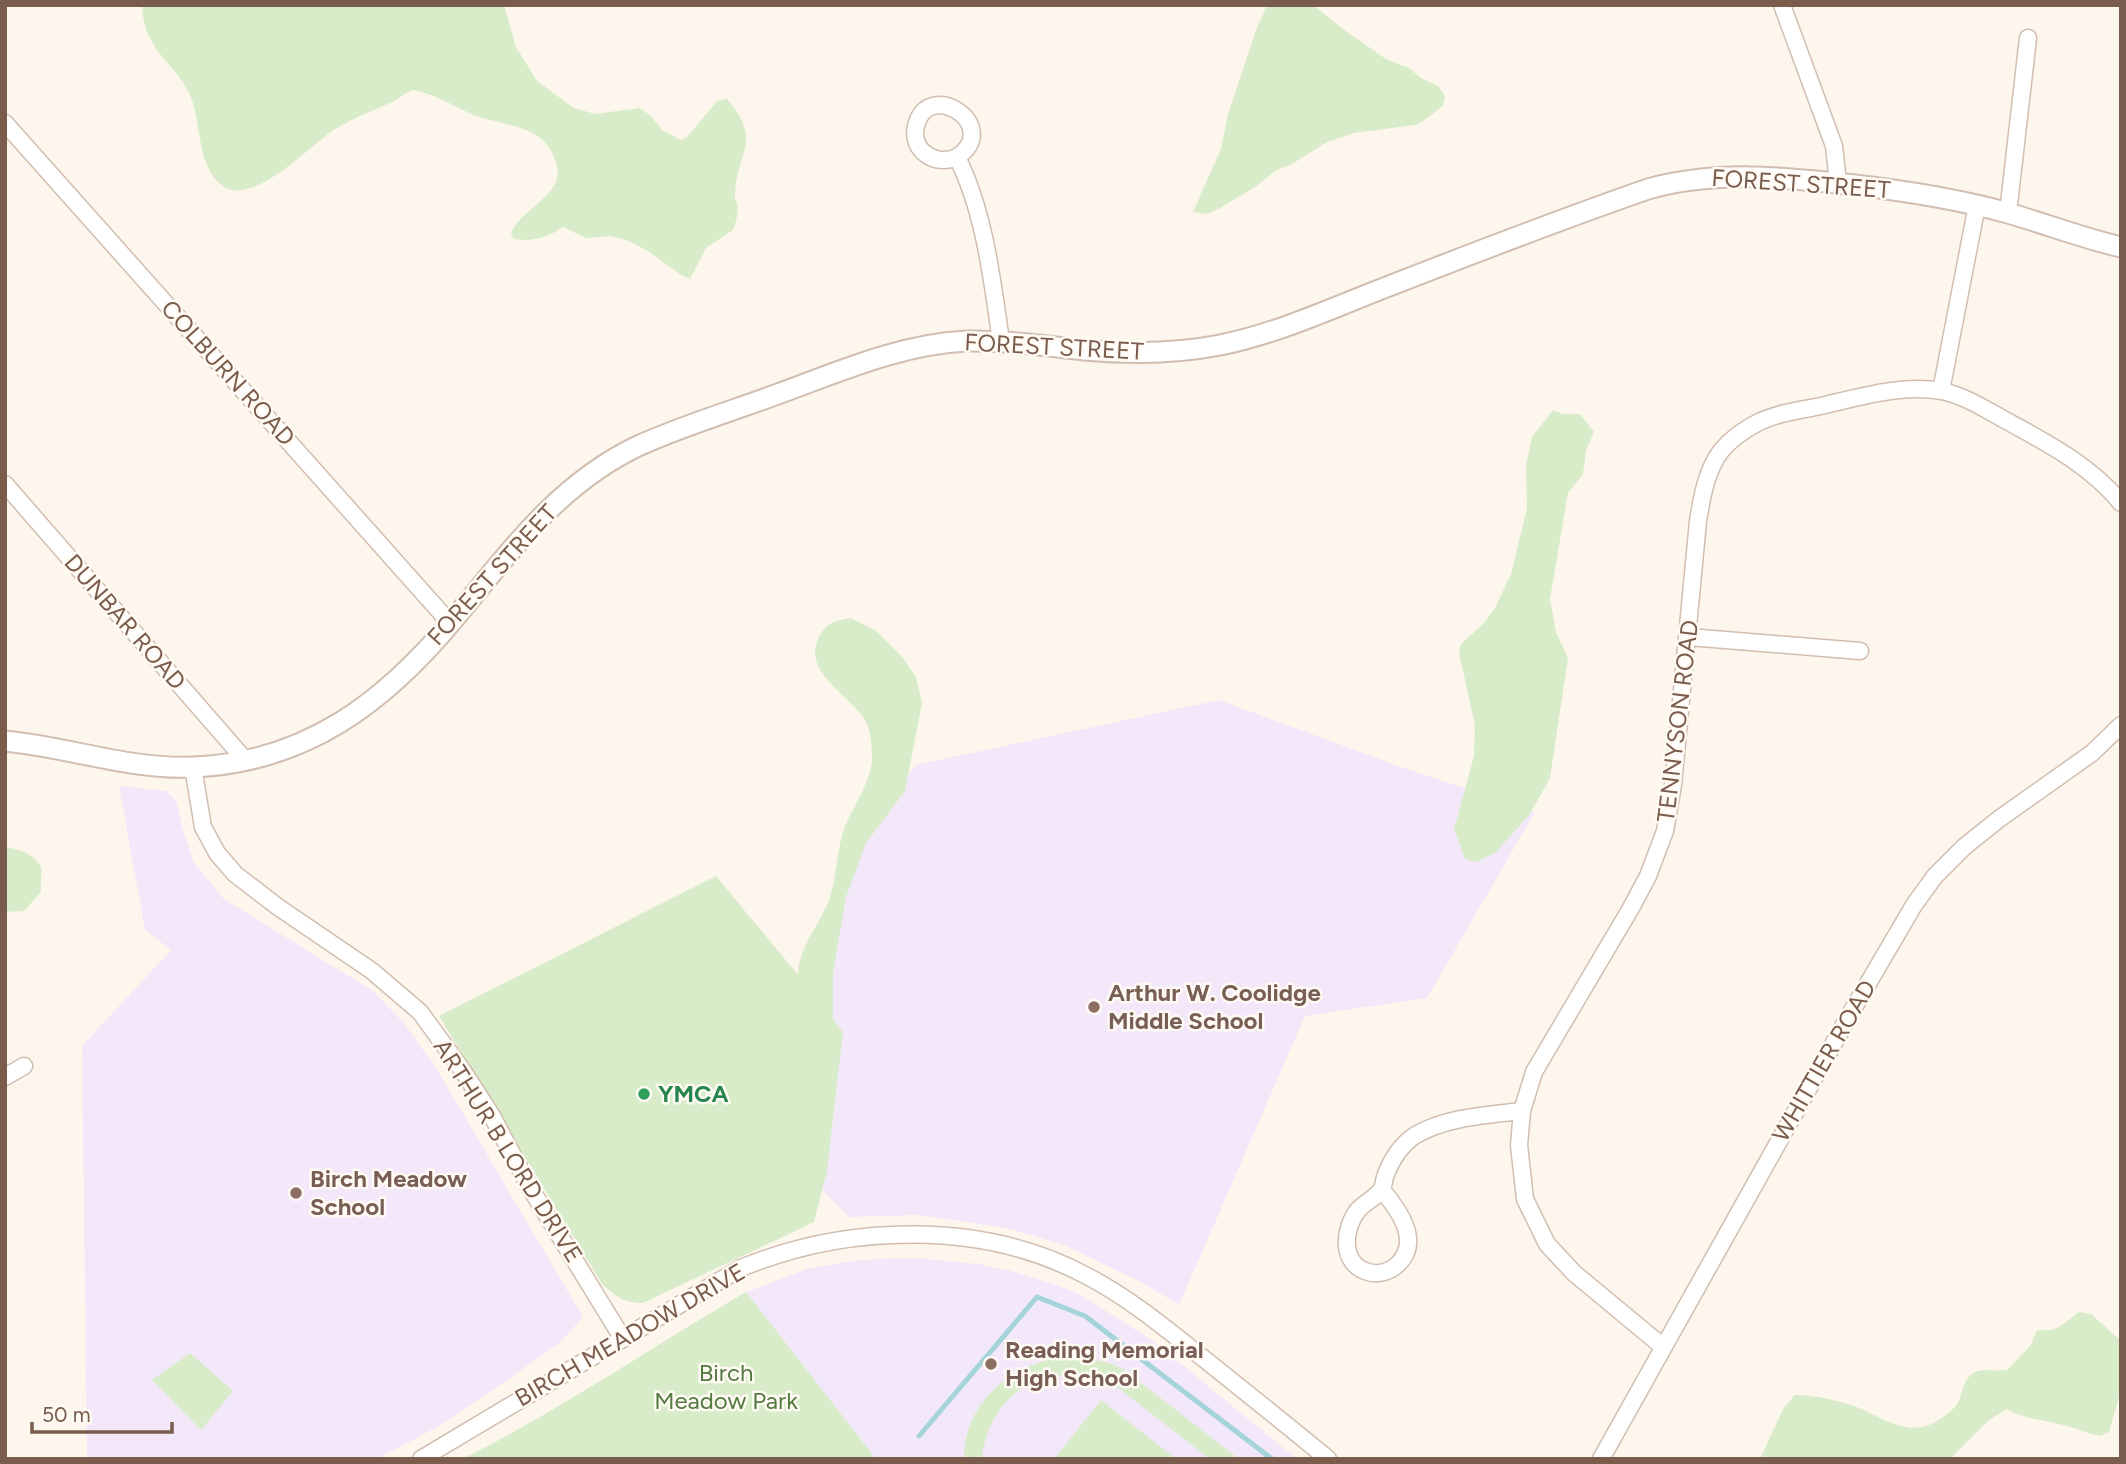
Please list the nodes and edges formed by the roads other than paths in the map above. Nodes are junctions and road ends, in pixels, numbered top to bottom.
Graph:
1 (1782, 5) edge
2 (2028, 38) dead end
3 (5, 122) edge
4 (957, 157) dead end
5 (1838, 183) junction
6 (1977, 205) junction
7 (2007, 213) junction
8 (2121, 247) edge
9 (1001, 341) junction
10 (1941, 391) junction
11 (5, 484) edge
12 (2121, 503) edge
13 (450, 623) junction
14 (1689, 637) junction
15 (1860, 651) dead end
16 (2121, 725) edge
17 (5, 741) edge
18 (246, 761) junction
19 (193, 767) junction
20 (24, 1066) dead end
21 (5, 1077) edge
22 (1522, 1111) junction
23 (1382, 1190) junction
24 (623, 1339) junction
25 (1662, 1346) junction
26 (421, 1459) edge
27 (1328, 1459) edge
28 (1601, 1459) edge

1 - 5 street
2 - 7 street
3 - 13 street, COLBURN ROAD
4 - 9 street
5 - 6 street, FOREST STREET
5 - 9 street, FOREST STREET
6 - 7 street, FOREST STREET
6 - 10 street
7 - 8 street, FOREST STREET
9 - 13 street, FOREST STREET
10 - 12 street
10 - 14 street, TENNYSON ROAD
11 - 18 street, DUNBAR ROAD
13 - 18 street, FOREST STREET
14 - 15 street
14 - 22 street, TENNYSON ROAD
16 - 25 street, WHITTIER ROAD
17 - 19 street, FOREST STREET
18 - 19 street, FOREST STREET
19 - 24 street, ARTHUR B LORD DRIVE
20 - 21 street
22 - 23 street
22 - 25 street, TENNYSON ROAD
23 - 23 street
24 - 26 street, BIRCH MEADOW DRIVE
24 - 27 street, BIRCH MEADOW DRIVE
25 - 28 street, WHITTIER ROAD

